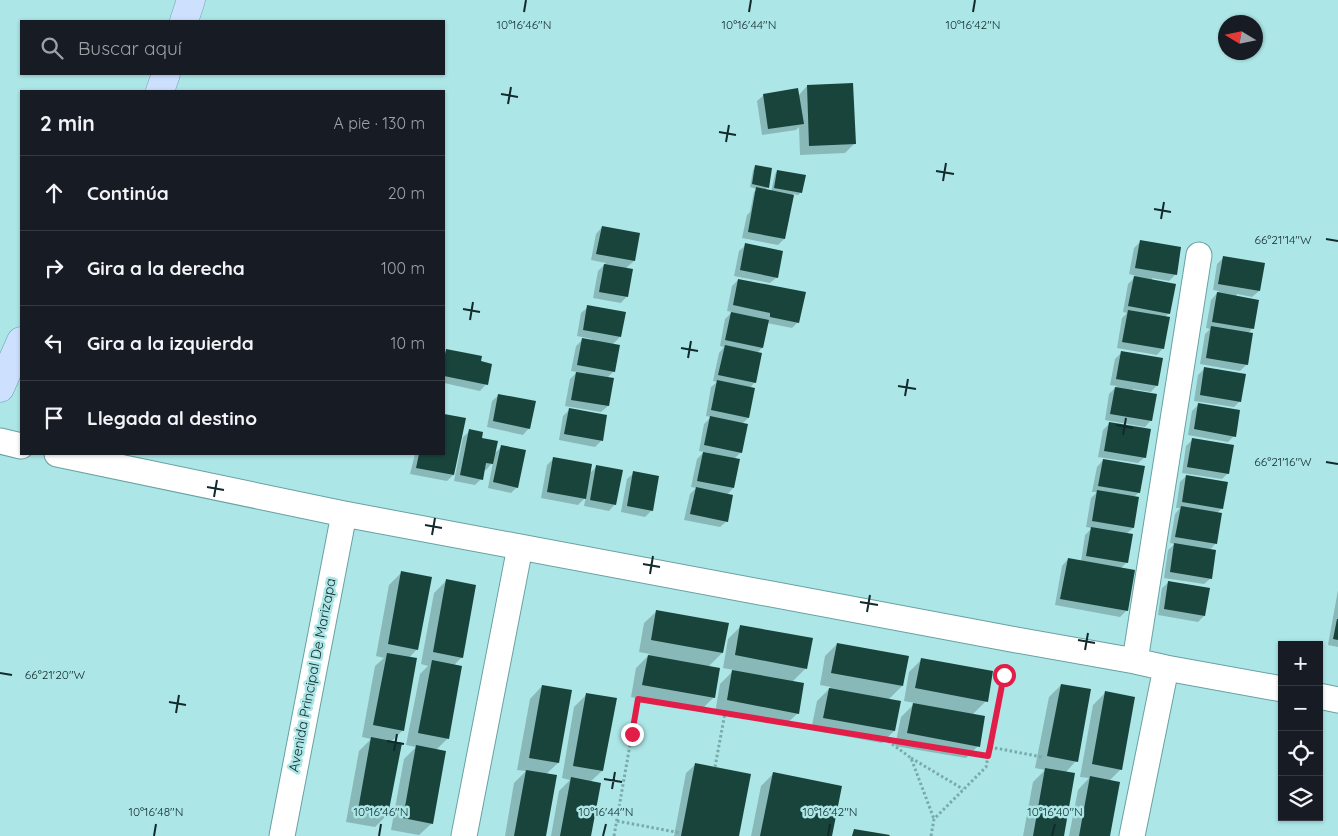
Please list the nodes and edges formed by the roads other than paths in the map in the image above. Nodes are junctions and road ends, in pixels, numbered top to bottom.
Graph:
1 (191, 0) edge
2 (184, 20) edge
3 (166, 75) edge
4 (160, 90) edge
5 (1199, 255) dead end
6 (20, 343) edge
7 (0, 388) edge
8 (0, 441) edge
9 (20, 446) edge
10 (62, 455) edge
11 (344, 514) junction
12 (520, 548) junction
13 (1135, 661) junction
14 (1166, 668) junction
15 (1278, 688) edge
16 (1323, 697) edge
17 (1338, 700) edge
18 (282, 836) edge
19 (464, 836) edge
20 (1132, 836) edge

1 - 2 street
3 - 4 street
5 - 13 street
6 - 7 street
8 - 9 street
10 - 11 street
11 - 12 street
11 - 18 street, Avenida Principal De Marizapa
12 - 13 street
12 - 19 street
13 - 14 street
14 - 15 street
14 - 20 street
16 - 17 street

